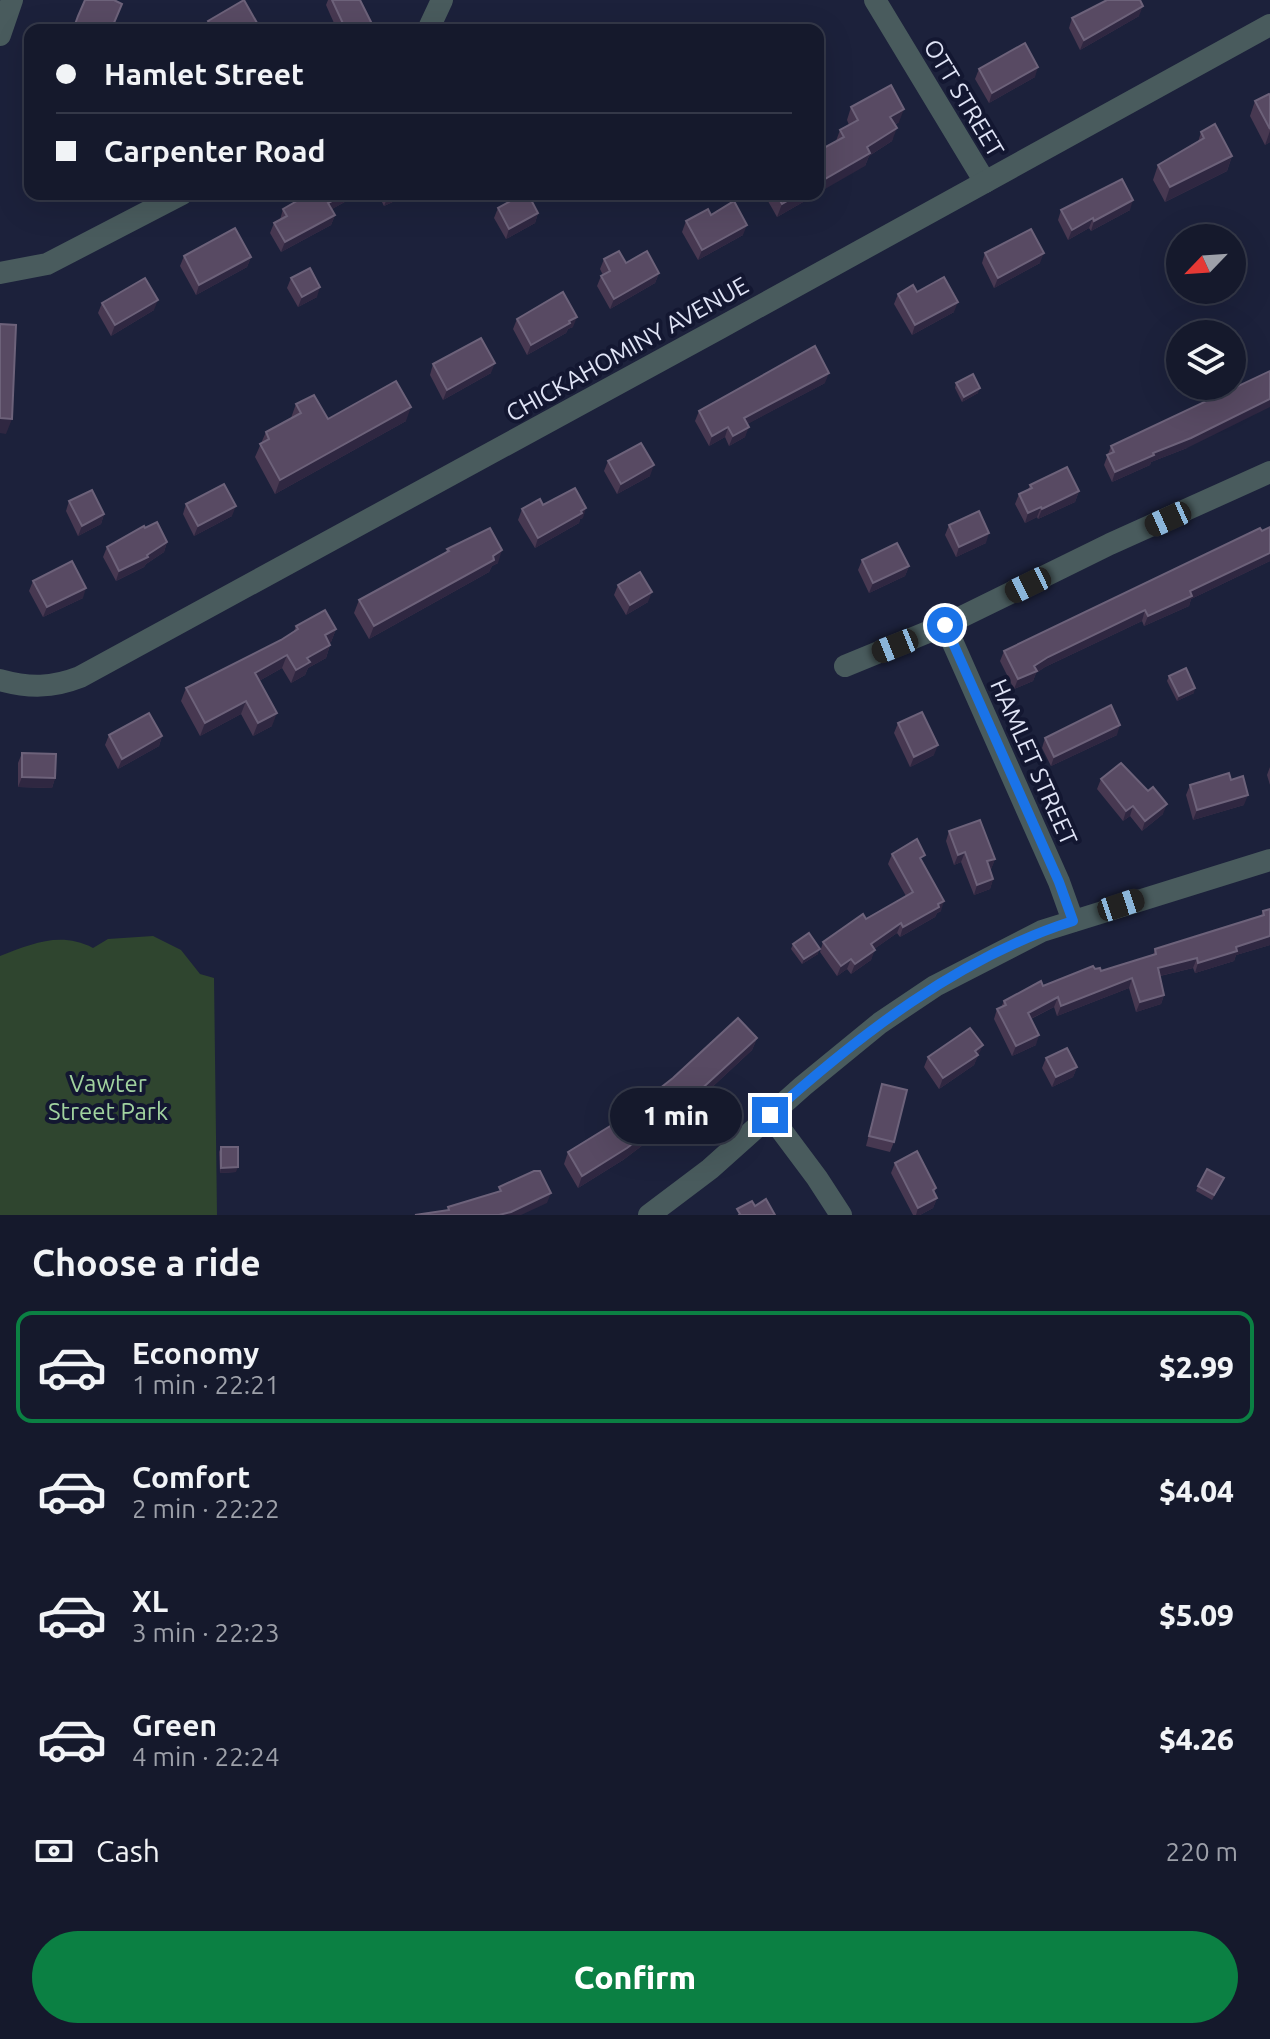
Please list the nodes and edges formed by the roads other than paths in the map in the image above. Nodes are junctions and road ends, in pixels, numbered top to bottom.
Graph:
1 (12, 0) edge
2 (442, 0) edge
3 (875, 0) edge
4 (431, 24) edge
5 (1270, 25) edge
6 (0, 35) edge
7 (985, 182) junction
8 (170, 200) edge
9 (0, 273) edge
10 (1270, 472) edge
11 (945, 625) junction
12 (845, 666) dead end
13 (0, 680) edge
14 (1270, 860) edge
15 (1073, 921) junction
16 (770, 1115) junction
17 (649, 1215) edge
18 (841, 1215) edge

1 - 6 street
2 - 4 street
3 - 7 street, OTT STREET
5 - 7 street, CHICKAHOMINY AVENUE
7 - 13 street, CHICKAHOMINY AVENUE
8 - 9 street
10 - 11 street
11 - 12 street
11 - 15 street, HAMLET STREET
14 - 15 street
15 - 16 street
16 - 17 street
16 - 18 street

